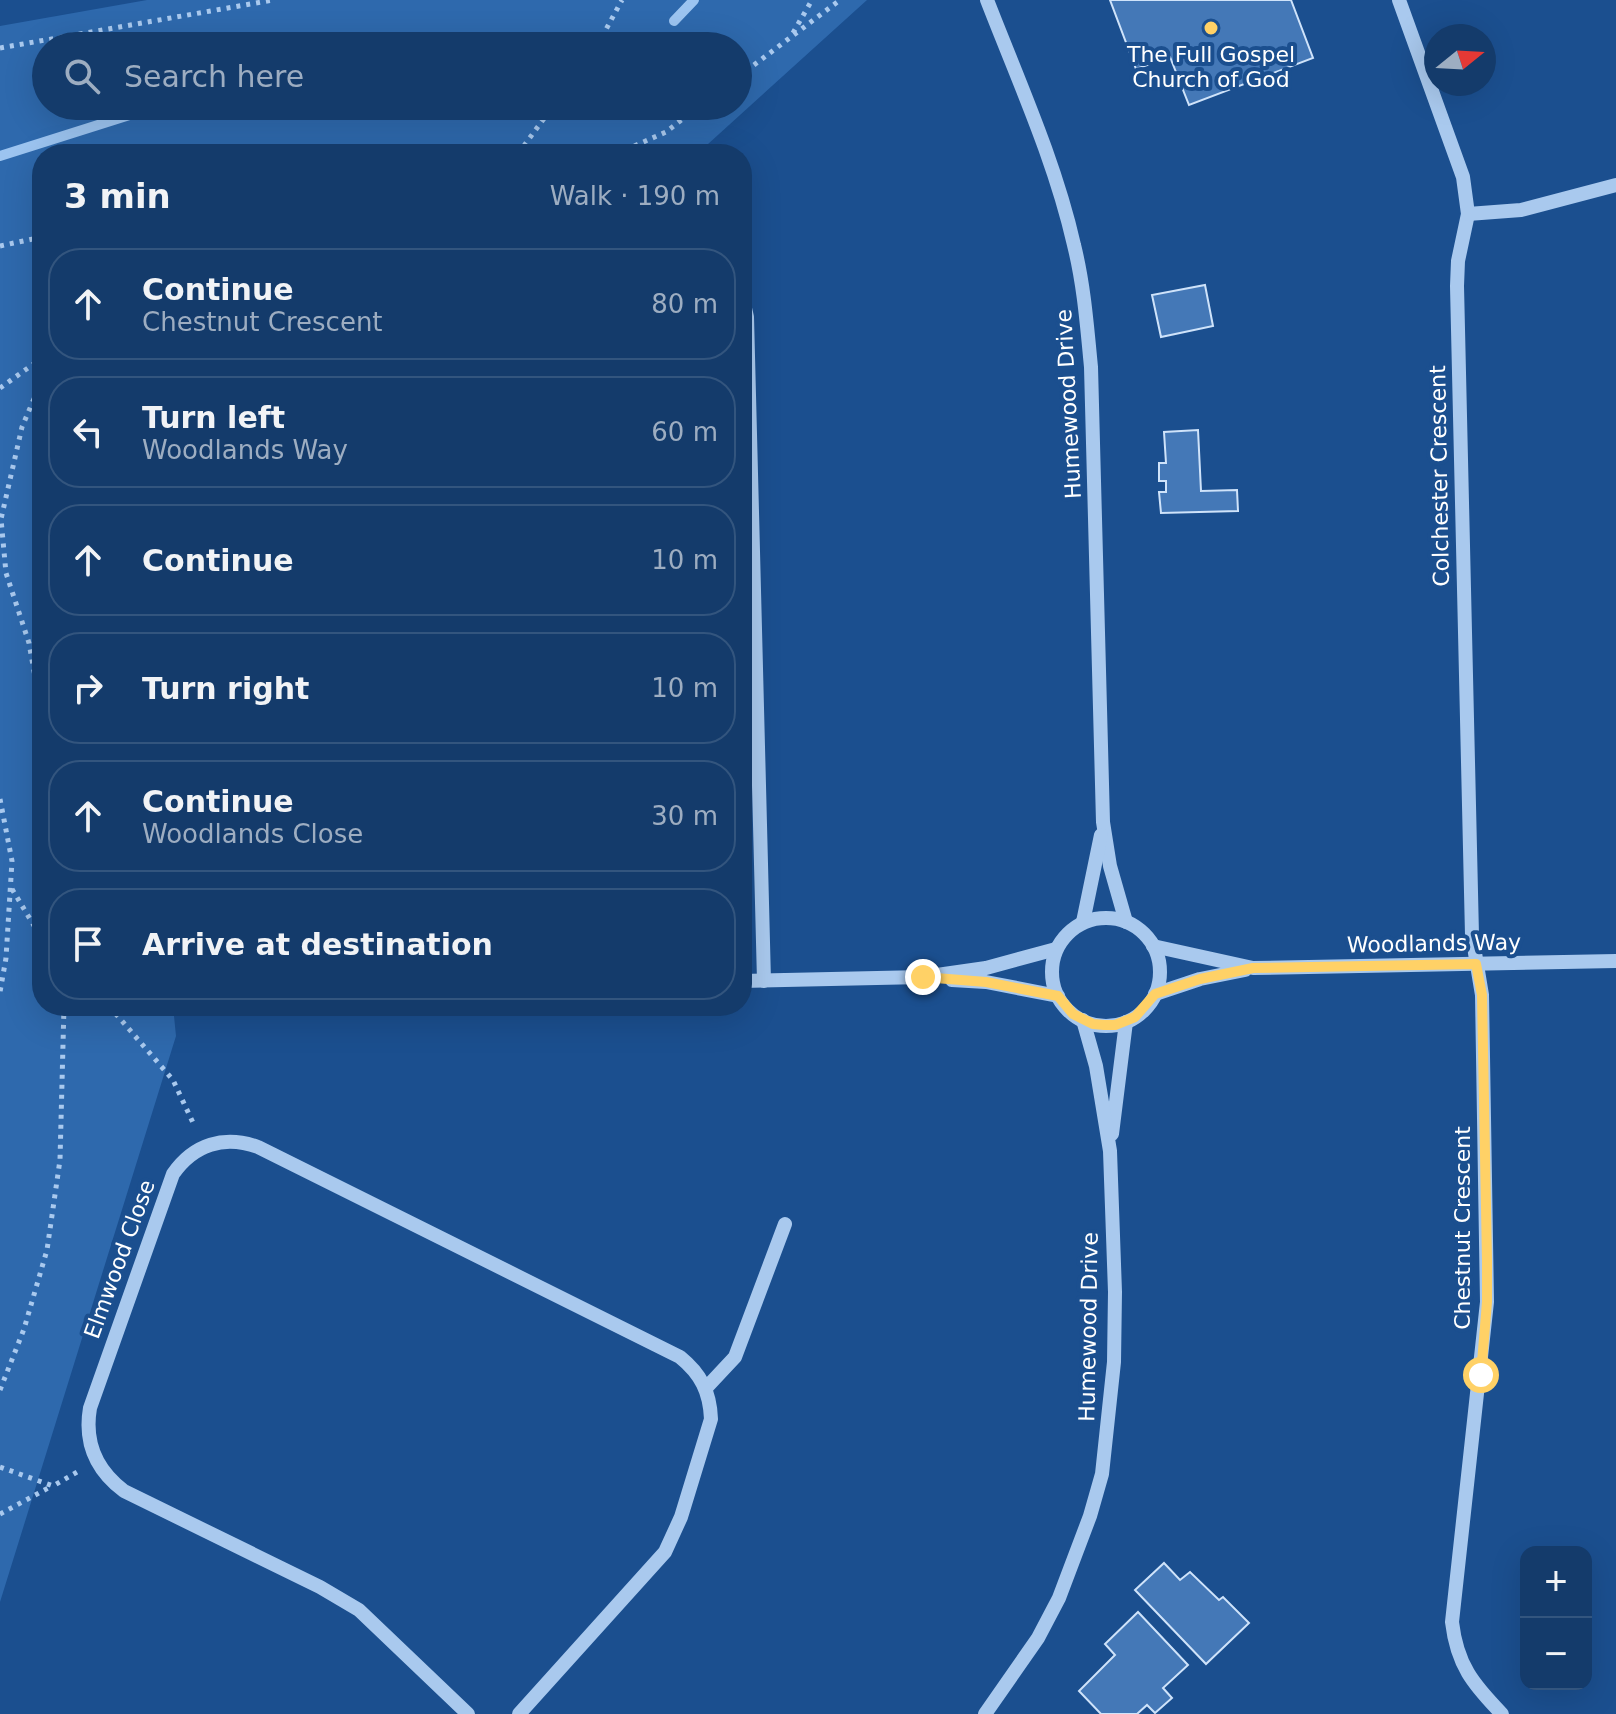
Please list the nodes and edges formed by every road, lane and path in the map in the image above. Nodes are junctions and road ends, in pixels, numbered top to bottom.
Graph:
1 (273, 0) edge
2 (622, 0) edge
3 (812, 0) edge
4 (840, 0) edge
5 (987, 0) edge
6 (1399, 0) edge
7 (91, 32) edge
8 (605, 32) edge
9 (790, 37) junction
10 (32, 42) edge
11 (0, 48) edge
12 (752, 66) edge
13 (543, 120) edge
14 (681, 120) edge
15 (525, 144) edge
16 (639, 144) edge
17 (1616, 185) edge
18 (1468, 214) junction
19 (32, 239) edge
20 (0, 246) edge
21 (32, 365) edge
22 (0, 388) edge
23 (32, 404) edge
24 (752, 512) edge
25 (3, 571) edge
26 (32, 660) edge
27 (0, 799) edge
28 (1103, 822) junction
29 (12, 888) junction
30 (32, 922) edge
31 (1083, 922) junction
32 (1126, 922) junction
33 (1153, 946) junction
34 (1056, 949) junction
35 (1616, 961) edge
36 (1476, 964) junction
37 (1253, 968) junction
38 (923, 977) junction
39 (752, 981) edge
40 (764, 981) junction
41 (0, 992) edge
42 (1155, 994) junction
43 (1058, 996) junction
44 (64, 1016) edge
45 (118, 1016) edge
46 (1083, 1020) junction
47 (1126, 1022) junction
48 (204, 1146) junction
49 (1110, 1151) junction
50 (785, 1224) dead end
51 (706, 1388) junction
52 (0, 1390) edge
53 (95, 1462) junction
54 (0, 1467) edge
55 (53, 1486) junction
56 (0, 1514) edge
57 (468, 1714) edge
58 (519, 1714) edge
59 (985, 1714) edge
60 (1502, 1714) edge

1 - 7 path
2 - 8 path
3 - 9 path
4 - 9 path
5 - 28 street, Humewood Drive
6 - 18 street, Colchester Crescent
9 - 12 path
10 - 11 path
13 - 15 path
14 - 16 path
17 - 18 street
18 - 36 street, Colchester Crescent
19 - 20 path
21 - 22 path
23 - 25 path
24 - 40 street
25 - 26 path
27 - 29 path
28 - 31 street, Humewood Drive
28 - 32 street, Humewood Drive
29 - 30 path
29 - 41 path
31 - 32 street
31 - 34 street
32 - 33 street
33 - 37 street, Woodlands Way
33 - 42 street
34 - 38 street
34 - 43 street
35 - 36 street, Woodlands Way
36 - 37 street, Woodlands Way
36 - 60 street, Chestnut Crescent
37 - 42 street, Woodlands Way
38 - 40 street
38 - 43 street
39 - 40 street
42 - 47 street
43 - 46 street
44 - 52 path
45 - 48 path
46 - 47 street
46 - 49 street, Humewood Drive
47 - 49 street, Humewood Drive
48 - 51 street
48 - 53 street, Elmwood Close
49 - 59 street, Humewood Drive
50 - 51 street
51 - 58 street
53 - 55 path
53 - 57 street
54 - 55 path
55 - 56 path

